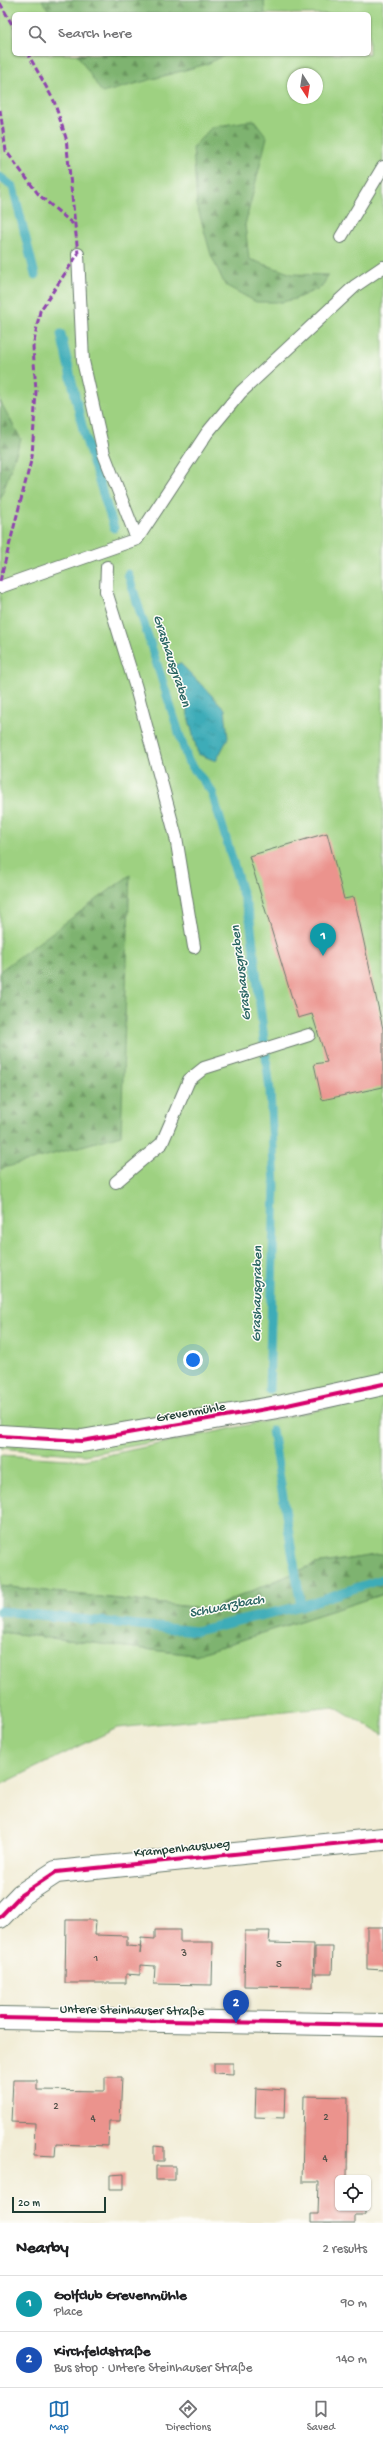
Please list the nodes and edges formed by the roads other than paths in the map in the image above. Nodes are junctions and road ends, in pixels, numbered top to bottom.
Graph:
1 (383, 167) edge
2 (341, 237) dead end
3 (78, 254) dead end
4 (383, 267) edge
5 (137, 539) junction
6 (107, 567) dead end
7 (0, 587) edge
8 (194, 947) dead end
9 (309, 1035) dead end
10 (116, 1182) dead end
11 (383, 1384) edge
12 (0, 1436) edge
13 (383, 1839) edge
14 (0, 1917) edge
15 (0, 2018) edge
16 (383, 2025) edge

1 - 2 lane
3 - 5 lane
4 - 5 lane
5 - 7 lane
6 - 8 lane
9 - 10 lane
11 - 12 street, Grevenmühle
13 - 14 street, Krampenhausweg
15 - 16 street, Untere Steinhauser Straße

